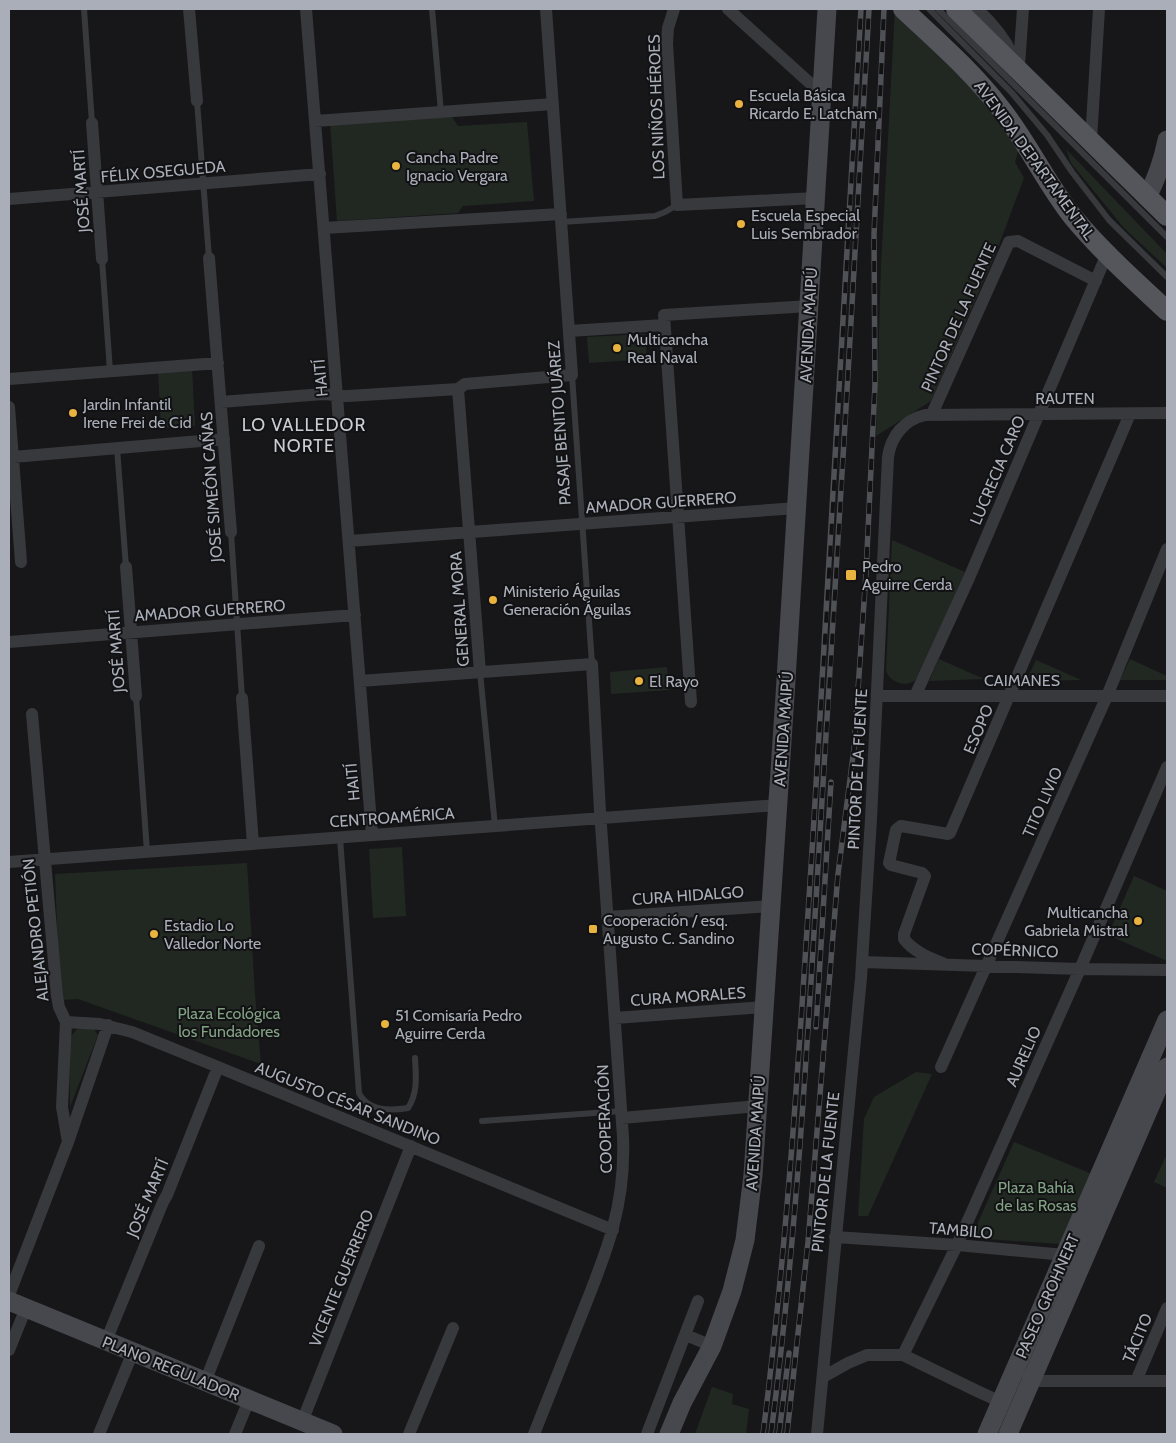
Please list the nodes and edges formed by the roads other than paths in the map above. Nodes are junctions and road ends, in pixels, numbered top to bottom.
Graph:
1 (84, 9) edge
2 (189, 9) edge
3 (306, 9) edge
4 (432, 9) edge
5 (546, 9) edge
6 (555, 9) edge
7 (674, 9) edge
8 (728, 9) edge
9 (827, 9) edge
10 (903, 9) edge
11 (929, 9) edge
12 (938, 9) edge
13 (956, 9) edge
14 (977, 9) edge
15 (1023, 9) edge
16 (1099, 9) edge
17 (548, 26) junction
18 (1018, 70) junction
19 (822, 94) junction
20 (198, 101) joint
21 (553, 104) junction
22 (441, 112) junction
23 (315, 121) junction
24 (92, 123) joint
25 (1091, 140) junction
26 (1166, 147) edge
27 (320, 174) junction
28 (204, 184) junction
29 (97, 192) junction
30 (1148, 196) junction
31 (816, 198) junction
32 (9, 199) edge
33 (677, 205) junction
34 (1167, 216) edge
35 (561, 218) junction
36 (324, 228) junction
37 (1167, 237) edge
38 (1107, 254) junction
39 (209, 258) joint
40 (102, 259) joint
41 (1167, 276) edge
42 (1096, 281) junction
43 (809, 306) junction
44 (1167, 311) edge
45 (664, 320) junction
46 (569, 331) junction
47 (218, 363) junction
48 (110, 371) junction
49 (572, 375) junction
50 (9, 379) edge
51 (458, 389) junction
52 (337, 395) junction
53 (221, 402) junction
54 (9, 414) edge
55 (932, 414) junction
56 (1039, 414) junction
57 (1130, 414) junction
58 (1167, 414) edge
59 (224, 439) junction
60 (118, 448) junction
61 (13, 457) junction
62 (797, 508) junction
63 (678, 517) junction
64 (582, 524) junction
65 (231, 532) joint
66 (469, 532) junction
67 (349, 540) junction
68 (1167, 548) edge
69 (21, 562) dead end
70 (126, 568) joint
71 (355, 615) junction
72 (237, 625) junction
73 (131, 633) junction
74 (9, 642) edge
75 (592, 664) junction
76 (480, 672) junction
77 (360, 680) junction
78 (136, 696) joint
79 (877, 696) junction
80 (915, 696) junction
81 (1010, 696) junction
82 (1107, 696) junction
83 (1167, 696) edge
84 (242, 698) joint
85 (690, 702) dead end
86 (32, 714) dead end
87 (1167, 767) edge
88 (778, 805) junction
89 (600, 818) junction
90 (494, 826) junction
91 (372, 835) junction
92 (340, 838) junction
93 (253, 844) junction
94 (147, 852) junction
95 (44, 860) junction
96 (9, 862) edge
97 (770, 906) junction
98 (607, 917) junction
99 (862, 962) junction
100 (944, 964) junction
101 (987, 966) junction
102 (1080, 969) junction
103 (1167, 970) edge
104 (764, 1007) junction
105 (615, 1018) junction
106 (1167, 1020) edge
107 (66, 1022) junction
108 (108, 1025) junction
109 (415, 1058) dead end
110 (218, 1066) junction
111 (941, 1066) dead end
112 (1167, 1067) edge
113 (1152, 1097) edge
114 (758, 1106) junction
115 (622, 1114) junction
116 (482, 1121) dead end
117 (68, 1142) junction
118 (411, 1146) junction
119 (613, 1230) junction
120 (835, 1237) junction
121 (957, 1245) junction
122 (259, 1246) dead end
123 (1065, 1255) junction
124 (1083, 1262) junction
125 (9, 1295) edge
126 (698, 1301) dead end
127 (17, 1305) edge
128 (1167, 1308) edge
129 (453, 1328) dead end
130 (686, 1335) junction
131 (106, 1341) junction
132 (712, 1346) junction
133 (9, 1350) edge
134 (133, 1352) junction
135 (904, 1355) junction
136 (1015, 1370) junction
137 (822, 1377) junction
138 (1033, 1377) junction
139 (1136, 1381) junction
140 (1167, 1381) edge
141 (205, 1382) junction
142 (249, 1400) junction
143 (1001, 1402) junction
144 (302, 1422) junction
145 (99, 1434) edge
146 (234, 1434) edge
147 (333, 1434) edge
148 (409, 1434) edge
149 (534, 1434) edge
150 (646, 1434) edge
151 (669, 1434) edge
152 (817, 1434) edge
153 (987, 1434) edge
154 (1008, 1434) edge

1 - 24 lane, JOSÉ MARTÍ
2 - 20 street, JOSÉ SIMEÓN CAÑAS
3 - 23 street, HAITÍ
4 - 22 lane
5 - 17 street, PASAJE BENITO JUÁREZ
6 - 17 street, PASAJE BENITO JUÁREZ
7 - 33 street, LOS NIÑOS HÉROES
8 - 19 street
9 - 19 main road, AVENIDA MAIPÚ
10 - 38 main road, AVENIDA DEPARTAMENTAL
11 - 41 lane
12 - 37 lane
13 - 18 main road
14 - 18 street
15 - 18 street
16 - 25 street
17 - 21 street, PASAJE BENITO JUÁREZ
18 - 25 main road
19 - 31 main road, AVENIDA MAIPÚ
20 - 28 lane, JOSÉ SIMEÓN CAÑAS
21 - 22 street
21 - 35 street, PASAJE BENITO JUÁREZ
22 - 23 street
23 - 27 street, HAITÍ
24 - 29 street, JOSÉ MARTÍ
25 - 30 main road
26 - 30 main road
27 - 28 street, FÉLIX OSEGUEDA
27 - 36 street, HAITÍ
28 - 29 street, FÉLIX OSEGUEDA
28 - 39 lane, JOSÉ SIMEÓN CAÑAS
29 - 32 street, FÉLIX OSEGUEDA
29 - 40 street, JOSÉ MARTÍ
30 - 34 main road
31 - 33 street
31 - 43 main road, AVENIDA MAIPÚ
33 - 35 lane
35 - 36 street
35 - 46 street, PASAJE BENITO JUÁREZ
36 - 52 street, HAITÍ
38 - 42 street, LUCRECIA CARO
38 - 44 main road, AVENIDA DEPARTAMENTAL
39 - 47 street, JOSÉ SIMEÓN CAÑAS
40 - 48 lane, JOSÉ MARTÍ
42 - 55 street, PINTOR DE LA FUENTE
42 - 56 street, LUCRECIA CARO
43 - 45 street
43 - 62 main road, AVENIDA MAIPÚ
45 - 46 street
45 - 63 street
46 - 49 street, PASAJE BENITO JUÁREZ
47 - 48 street
47 - 53 street, JOSÉ SIMEÓN CAÑAS
48 - 50 street
49 - 51 street
49 - 64 lane, PASAJE BENITO JUÁREZ
51 - 52 street
51 - 66 street, GENERAL MORA
52 - 53 street
52 - 67 street, HAITÍ
53 - 59 street, JOSÉ SIMEÓN CAÑAS
54 - 61 street
55 - 56 street, RAUTEN
55 - 79 street, PINTOR DE LA FUENTE
56 - 57 street, RAUTEN
56 - 80 street, LUCRECIA CARO
57 - 58 street, RAUTEN
57 - 81 street, ESOPO
59 - 60 street
59 - 65 street, JOSÉ SIMEÓN CAÑAS
60 - 61 street
60 - 70 lane, JOSÉ MARTÍ
61 - 69 street
62 - 63 street, AMADOR GUERRERO
62 - 88 main road, AVENIDA MAIPÚ
63 - 64 street, AMADOR GUERRERO
63 - 85 street
64 - 66 street, AMADOR GUERRERO
64 - 75 lane, PASAJE BENITO JUÁREZ
65 - 72 lane, JOSÉ SIMEÓN CAÑAS
66 - 67 street, AMADOR GUERRERO
66 - 76 street, GENERAL MORA
67 - 71 street, HAITÍ
68 - 82 street, TITO LIVIO
70 - 73 street, JOSÉ MARTÍ
71 - 72 street, AMADOR GUERRERO
71 - 77 street, HAITÍ
72 - 73 street, AMADOR GUERRERO
72 - 84 lane, JOSÉ SIMEÓN CAÑAS
73 - 74 street, AMADOR GUERRERO
73 - 78 street, JOSÉ MARTÍ
75 - 76 street
75 - 89 street, PASAJE BENITO JUÁREZ
76 - 77 street
76 - 90 lane, GENERAL MORA
77 - 91 street, HAITÍ
78 - 94 lane, JOSÉ MARTÍ
79 - 80 street, CAIMANES
79 - 99 street, PINTOR DE LA FUENTE
80 - 81 street, CAIMANES
81 - 82 street, CAIMANES
81 - 100 street, ESOPO
82 - 83 street, CAIMANES
82 - 101 street, TITO LIVIO
84 - 93 street, JOSÉ SIMEÓN CAÑAS
86 - 95 street, ALEJANDRO PETIÓN
87 - 102 street, AURELIO
88 - 89 street, CENTROAMÉRICA
88 - 97 main road, AVENIDA MAIPÚ
89 - 90 street, CENTROAMÉRICA
89 - 98 street, COOPERACIÓN
90 - 91 street, CENTROAMÉRICA
91 - 92 street, CENTROAMÉRICA
92 - 93 street, CENTROAMÉRICA
92 - 109 lane
93 - 94 street, CENTROAMÉRICA
94 - 95 street, CENTROAMÉRICA
95 - 96 street, CENTROAMÉRICA
95 - 107 street, ALEJANDRO PETIÓN
97 - 98 street, CURA HIDALGO
97 - 104 main road, AVENIDA MAIPÚ
98 - 105 street, COOPERACIÓN
99 - 100 street, COPÉRNICO
99 - 120 street, PINTOR DE LA FUENTE
100 - 101 street, COPÉRNICO
101 - 102 street, COPÉRNICO
101 - 111 street, TITO LIVIO
102 - 103 street, COPÉRNICO
102 - 121 street, AURELIO
104 - 105 street, CURA MORALES
104 - 114 main road, AVENIDA MAIPÚ
105 - 115 street, COOPERACIÓN
106 - 113 main road, PASEO GROHNERT
107 - 108 street, AUGUSTO CÉSAR SANDINO
107 - 117 street, ALEJANDRO PETIÓN
108 - 110 street, AUGUSTO CÉSAR SANDINO
108 - 117 street
110 - 118 street, AUGUSTO CÉSAR SANDINO
110 - 131 street, JOSÉ MARTÍ
112 - 113 main road, PASEO GROHNERT
113 - 123 main road, PASEO GROHNERT
113 - 124 main road, PASEO GROHNERT
114 - 115 street
114 - 132 main road, AVENIDA MAIPÚ
115 - 116 lane
115 - 119 street, COOPERACIÓN
117 - 125 street
118 - 119 street, AUGUSTO CÉSAR SANDINO
118 - 144 street, VICENTE GUERRERO
119 - 149 street, COOPERACIÓN
120 - 121 street, TAMBILO
120 - 137 street, PINTOR DE LA FUENTE
121 - 123 street, TAMBILO
121 - 135 street, AURELIO
122 - 141 street
123 - 124 street, TAMBILO
123 - 136 main road, PASEO GROHNERT
124 - 138 main road, PASEO GROHNERT
126 - 130 street
127 - 131 main road, PLANO REGULADOR
127 - 133 street
128 - 139 street, TÁCITO
129 - 148 street
130 - 132 street
130 - 150 street
131 - 134 main road, PLANO REGULADOR
132 - 151 main road, AVENIDA MAIPÚ
134 - 141 main road, PLANO REGULADOR
134 - 145 street
135 - 137 street
135 - 143 street
136 - 138 street
136 - 143 main road, PASEO GROHNERT
137 - 152 street, PINTOR DE LA FUENTE
138 - 139 street
138 - 154 main road, PASEO GROHNERT
139 - 140 street
141 - 142 main road, PLANO REGULADOR
142 - 144 main road, PLANO REGULADOR
142 - 146 street
143 - 153 main road, PASEO GROHNERT
144 - 147 main road, PLANO REGULADOR

